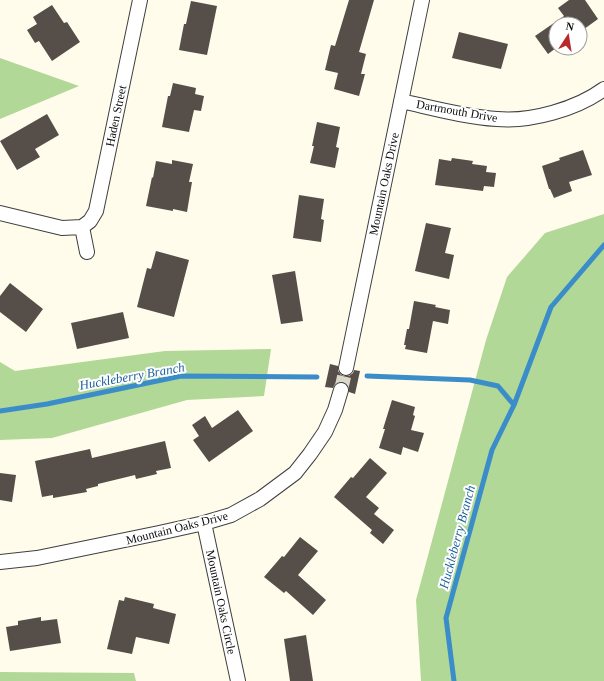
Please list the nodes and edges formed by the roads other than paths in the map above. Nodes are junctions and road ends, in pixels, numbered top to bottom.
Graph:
1 (140, 0) edge
2 (422, 0) edge
3 (604, 89) edge
4 (401, 101) junction
5 (0, 213) edge
6 (82, 227) junction
7 (87, 252) dead end
8 (346, 368) tunnel mouth
9 (341, 390) tunnel mouth
10 (204, 523) junction
11 (0, 562) edge
12 (238, 681) edge

1 - 6 street, Haden Street
2 - 4 street, Mountain Oaks Drive
3 - 4 street, Dartmouth Drive
4 - 8 street, Mountain Oaks Drive
5 - 6 street
6 - 7 street
9 - 10 street, Mountain Oaks Drive
10 - 11 street, Mountain Oaks Drive
10 - 12 street, Mountain Oaks Circle

